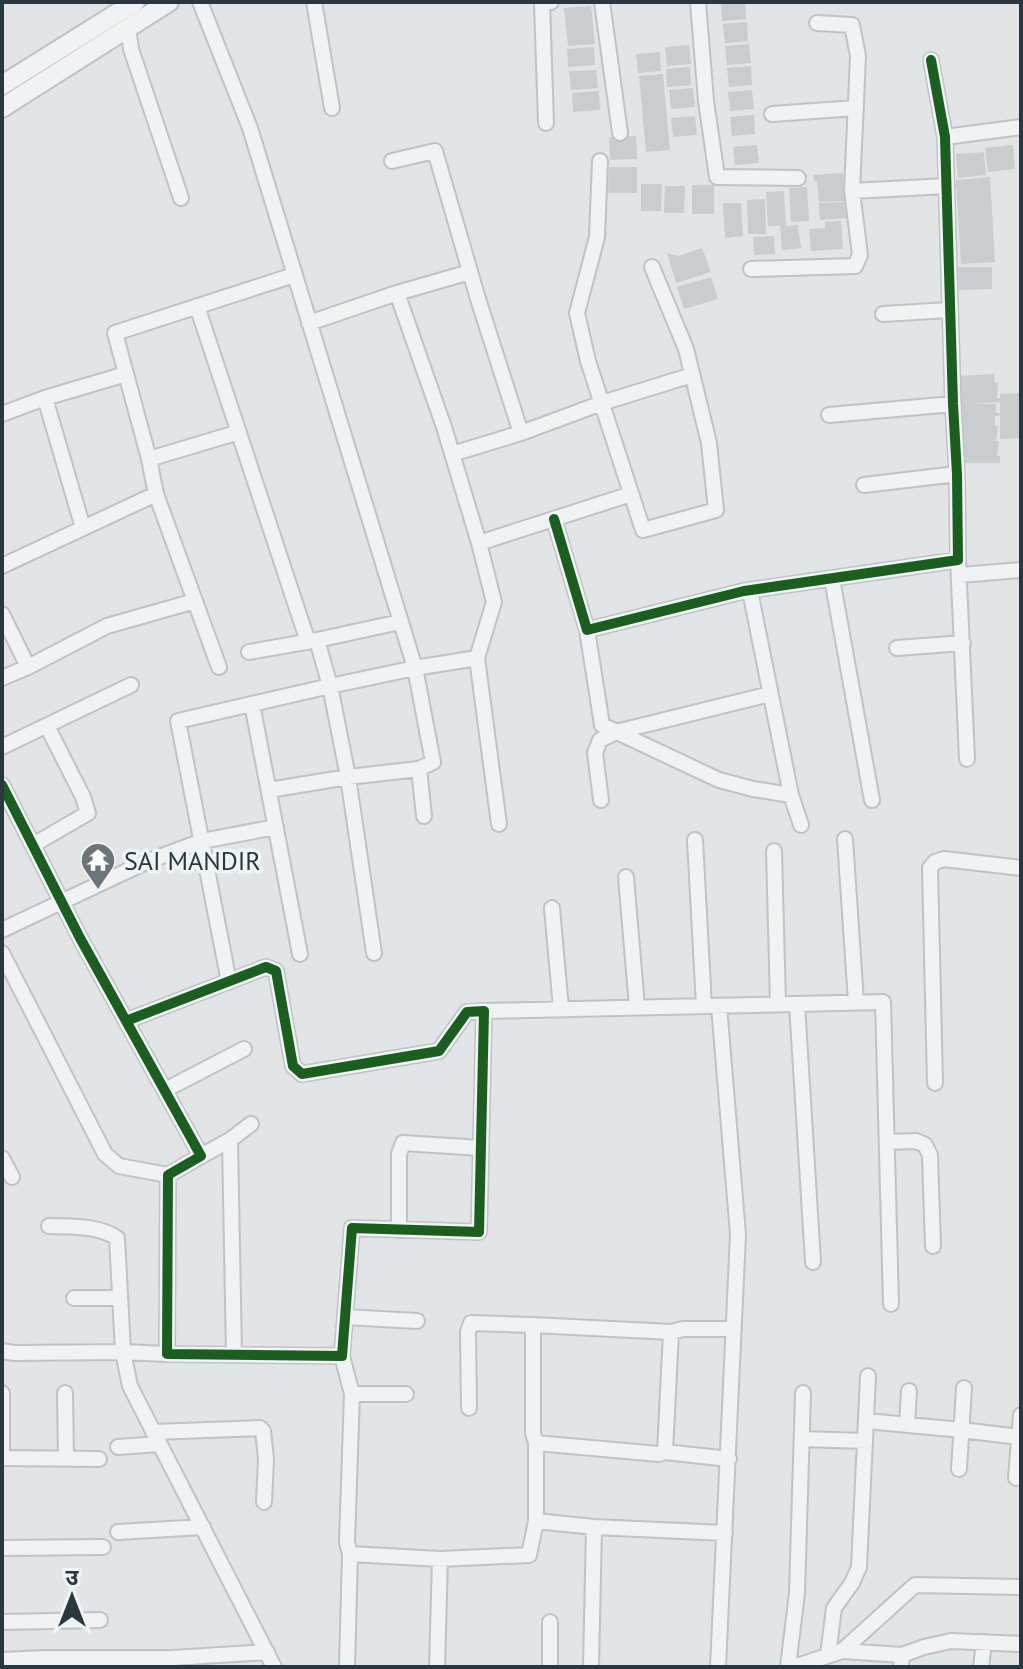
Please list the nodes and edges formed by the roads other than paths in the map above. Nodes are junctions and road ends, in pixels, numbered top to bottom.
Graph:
1 (135, 2) edge
2 (169, 2) edge
3 (200, 2) edge
4 (314, 2) edge
5 (545, 2) edge
6 (602, 2) edge
7 (698, 2) edge
8 (817, 23) dead end
9 (128, 28) junction
10 (931, 60) dead end
11 (2, 85) edge
12 (2, 108) edge
13 (332, 108) dead end
14 (856, 108) junction
15 (772, 114) dead end
16 (546, 123) dead end
17 (1021, 127) edge
18 (620, 133) dead end
19 (945, 137) junction
20 (392, 161) dead end
21 (600, 161) dead end
22 (798, 178) dead end
23 (947, 186) junction
24 (852, 191) junction
25 (181, 198) dead end
26 (652, 267) dead end
27 (751, 269) dead end
28 (470, 272) junction
29 (294, 275) junction
30 (397, 293) junction
31 (197, 306) junction
32 (949, 310) junction
33 (883, 314) dead end
34 (309, 323) junction
35 (126, 374) junction
36 (692, 375) junction
37 (45, 398) junction
38 (602, 403) junction
39 (953, 404) junction
40 (2, 414) edge
41 (829, 415) dead end
42 (239, 432) junction
43 (521, 433) junction
44 (452, 454) junction
45 (149, 459) junction
46 (957, 474) junction
47 (864, 485) dead end
48 (156, 494) junction
49 (631, 494) junction
50 (554, 519) junction
51 (83, 528) junction
52 (479, 543) junction
53 (958, 560) junction
54 (2, 566) edge
55 (1021, 570) edge
56 (960, 575) junction
57 (832, 579) junction
58 (750, 591) junction
59 (195, 601) junction
60 (2, 614) edge
61 (400, 622) junction
62 (587, 630) junction
63 (313, 641) junction
64 (963, 643) junction
65 (897, 648) dead end
66 (249, 652) dead end
67 (477, 658) junction
68 (28, 667) junction
69 (219, 667) dead end
70 (415, 668) junction
71 (2, 678) edge
72 (131, 685) dead end
73 (330, 686) junction
74 (770, 694) junction
75 (252, 704) junction
76 (47, 726) junction
77 (616, 732) junction
78 (2, 747) edge
79 (967, 759) dead end
80 (419, 769) junction
81 (348, 777) junction
82 (2, 785) edge
83 (269, 790) junction
84 (791, 795) junction
85 (601, 800) dead end
86 (872, 800) dead end
87 (424, 816) dead end
88 (499, 824) dead end
89 (801, 825) dead end
90 (276, 827) junction
91 (845, 839) dead end
92 (695, 840) dead end
93 (202, 841) junction
94 (33, 845) junction
95 (774, 851) dead end
96 (1021, 868) edge
97 (626, 877) dead end
98 (63, 902) junction
99 (552, 908) dead end
100 (2, 930) edge
101 (2, 953) edge
102 (374, 953) dead end
103 (300, 954) dead end
104 (229, 982) junction
105 (856, 1002) junction
106 (778, 1004) junction
107 (797, 1004) junction
108 (712, 1006) junction
109 (637, 1007) junction
110 (561, 1009) junction
111 (484, 1011) junction
112 (126, 1021) junction
113 (244, 1049) dead end
114 (935, 1083) dead end
115 (165, 1090) junction
116 (251, 1124) dead end
117 (230, 1140) junction
118 (887, 1142) junction
119 (481, 1148) junction
120 (201, 1156) junction
121 (2, 1158) edge
122 (168, 1175) junction
123 (12, 1177) dead end
124 (49, 1226) dead end
125 (399, 1230) junction
126 (933, 1246) dead end
127 (813, 1262) dead end
128 (74, 1298) dead end
129 (120, 1298) junction
130 (891, 1304) dead end
131 (345, 1317) junction
132 (417, 1321) dead end
133 (533, 1325) junction
134 (734, 1329) junction
135 (671, 1332) junction
136 (2, 1351) edge
137 (123, 1352) junction
138 (167, 1354) junction
139 (234, 1355) junction
140 (342, 1356) junction
141 (868, 1376) dead end
142 (964, 1388) dead end
143 (909, 1391) dead end
144 (2, 1393) edge
145 (65, 1393) dead end
146 (803, 1393) dead end
147 (352, 1394) junction
148 (406, 1394) dead end
149 (469, 1408) dead end
150 (1021, 1415) edge
151 (866, 1421) junction
152 (907, 1424) junction
153 (962, 1430) junction
154 (1019, 1437) edge
155 (156, 1438) junction
156 (802, 1439) junction
157 (865, 1441) junction
158 (536, 1443) junction
159 (118, 1447) dead end
160 (665, 1452) junction
161 (66, 1458) junction
162 (99, 1459) dead end
163 (729, 1459) junction
164 (959, 1469) dead end
165 (1016, 1478) dead end
166 (264, 1502) dead end
167 (536, 1521) junction
168 (203, 1527) junction
169 (594, 1527) junction
170 (118, 1532) dead end
171 (725, 1533) junction
172 (103, 1547) dead end
173 (2, 1548) edge
174 (350, 1554) junction
175 (440, 1559) junction
176 (1021, 1587) edge
177 (100, 1620) dead end
178 (2, 1622) edge
179 (550, 1622) dead end
180 (984, 1642) junction
181 (1021, 1644) edge
182 (267, 1652) junction
183 (835, 1653) junction
184 (2, 1660) edge
185 (902, 1661) edge
186 (274, 1667) edge
187 (347, 1667) edge
188 (437, 1667) edge
189 (550, 1667) edge
190 (591, 1667) edge
191 (718, 1667) edge
192 (791, 1667) edge
193 (981, 1667) edge

1 - 11 street
2 - 9 street
3 - 29 street
4 - 13 street
5 - 16 street
6 - 18 street
7 - 22 street
8 - 14 street
9 - 12 street
9 - 25 street
10 - 19 street
14 - 15 street
14 - 24 street
17 - 19 street
19 - 23 street
20 - 28 street
21 - 38 street
23 - 24 street
23 - 32 street
24 - 27 street
26 - 36 street
28 - 30 street
28 - 43 street
29 - 31 street
29 - 34 street
30 - 34 street
30 - 44 street
31 - 35 street
31 - 42 street
32 - 33 street
32 - 39 street
34 - 61 street
35 - 37 street
35 - 45 street
36 - 38 street
36 - 49 street
37 - 40 street
37 - 51 street
38 - 43 street
38 - 49 street
39 - 41 street
39 - 46 street
42 - 45 street
42 - 63 street
43 - 44 street
44 - 52 street
45 - 48 street
46 - 47 street
46 - 53 street
48 - 51 street
48 - 59 street
49 - 50 street
50 - 52 street
50 - 62 street
51 - 54 street
52 - 67 street
53 - 56 street
53 - 57 street
55 - 56 street
56 - 64 street
57 - 58 street
57 - 86 street
58 - 62 street
58 - 74 street
59 - 68 street
59 - 69 street
60 - 68 street
61 - 63 street
61 - 70 street
62 - 77 street
63 - 66 street
63 - 73 street
64 - 65 street
64 - 79 street
67 - 70 street
67 - 88 street
68 - 71 street
70 - 73 street
70 - 80 street
72 - 76 street
73 - 75 street
73 - 81 street
74 - 77 street
74 - 84 street
75 - 83 street
75 - 93 street
76 - 78 street
76 - 94 street
77 - 84 street
77 - 85 street
80 - 81 street
80 - 87 street
81 - 83 street
81 - 102 street
82 - 94 street
83 - 90 street
84 - 89 street
90 - 93 street
90 - 103 street
91 - 105 street
92 - 108 street
93 - 98 street
93 - 104 street
94 - 98 street
95 - 106 street
96 - 114 street
97 - 109 street
98 - 100 street
98 - 112 street
99 - 110 street
101 - 122 street
104 - 111 street
104 - 112 street
105 - 107 street
105 - 118 street
106 - 107 street
106 - 108 street
107 - 127 street
108 - 109 street
108 - 134 street
109 - 110 street
110 - 111 street
111 - 119 street
112 - 115 street
113 - 115 street
115 - 120 street
116 - 117 street
117 - 120 street
117 - 139 street
118 - 126 street
118 - 130 street
119 - 125 street
119 - 125 street
120 - 122 street
121 - 123 street
122 - 138 street
124 - 129 street
125 - 131 street
128 - 129 street
129 - 137 street
131 - 132 street
131 - 140 street
133 - 135 street
133 - 149 street
133 - 158 street
134 - 135 street
134 - 163 street
135 - 160 street
136 - 137 street
137 - 138 street
137 - 155 street
138 - 139 street
139 - 140 street
140 - 147 street
141 - 151 street
142 - 153 street
143 - 152 street
144 - 161 street
145 - 161 street
146 - 156 street
147 - 148 street
147 - 174 street
150 - 154 street
151 - 152 street
151 - 157 street
152 - 153 street
153 - 154 street
153 - 164 street
154 - 165 street
155 - 159 street
155 - 166 street
155 - 168 street
156 - 157 street
156 - 192 street
157 - 183 street
158 - 160 street
158 - 167 street
160 - 163 street
161 - 162 street
163 - 171 street
167 - 169 street
167 - 175 street
168 - 170 street
168 - 182 street
169 - 171 street
169 - 190 street
171 - 191 street
172 - 173 street
174 - 175 street
174 - 187 street
175 - 188 street
176 - 183 street
177 - 178 street
179 - 189 street
180 - 181 street
180 - 185 street
180 - 193 street
182 - 184 street
182 - 186 street
183 - 185 street
183 - 192 street

